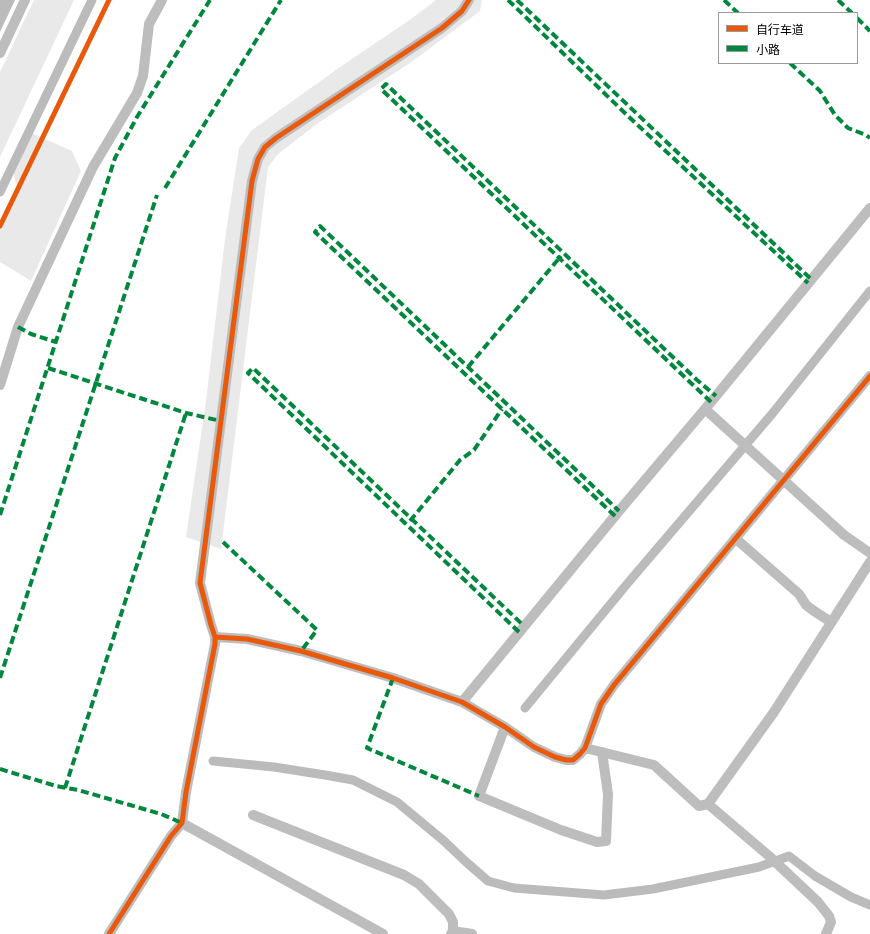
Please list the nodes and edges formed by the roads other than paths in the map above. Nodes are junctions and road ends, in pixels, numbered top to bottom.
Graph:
1 (25, 0) edge
2 (162, 0) edge
3 (469, 0) edge
4 (0, 53) edge
5 (870, 208) edge
6 (870, 376) edge
7 (0, 385) edge
8 (705, 409) junction
9 (782, 480) junction
10 (735, 538) junction
11 (870, 553) edge
12 (870, 562) edge
13 (832, 622) junction
14 (215, 637) junction
15 (462, 702) junction
16 (505, 727) junction
17 (585, 748) junction
18 (602, 752) junction
19 (708, 804) junction
20 (253, 815) dead end
21 (182, 822) junction
22 (452, 932) edge
23 (109, 934) edge
24 (383, 934) edge
25 (472, 934) edge
26 (826, 934) edge

1 - 4 street
2 - 7 street
3 - 14 street
5 - 8 street
6 - 9 street
8 - 9 street
8 - 15 street
9 - 10 street
9 - 11 street
10 - 13 street
10 - 17 street
12 - 13 street
13 - 19 street
14 - 15 street
14 - 21 street
15 - 16 street
16 - 17 street
16 - 18 street
17 - 18 street
18 - 19 street
19 - 26 street
20 - 22 street
21 - 23 street
21 - 24 street
22 - 25 street

